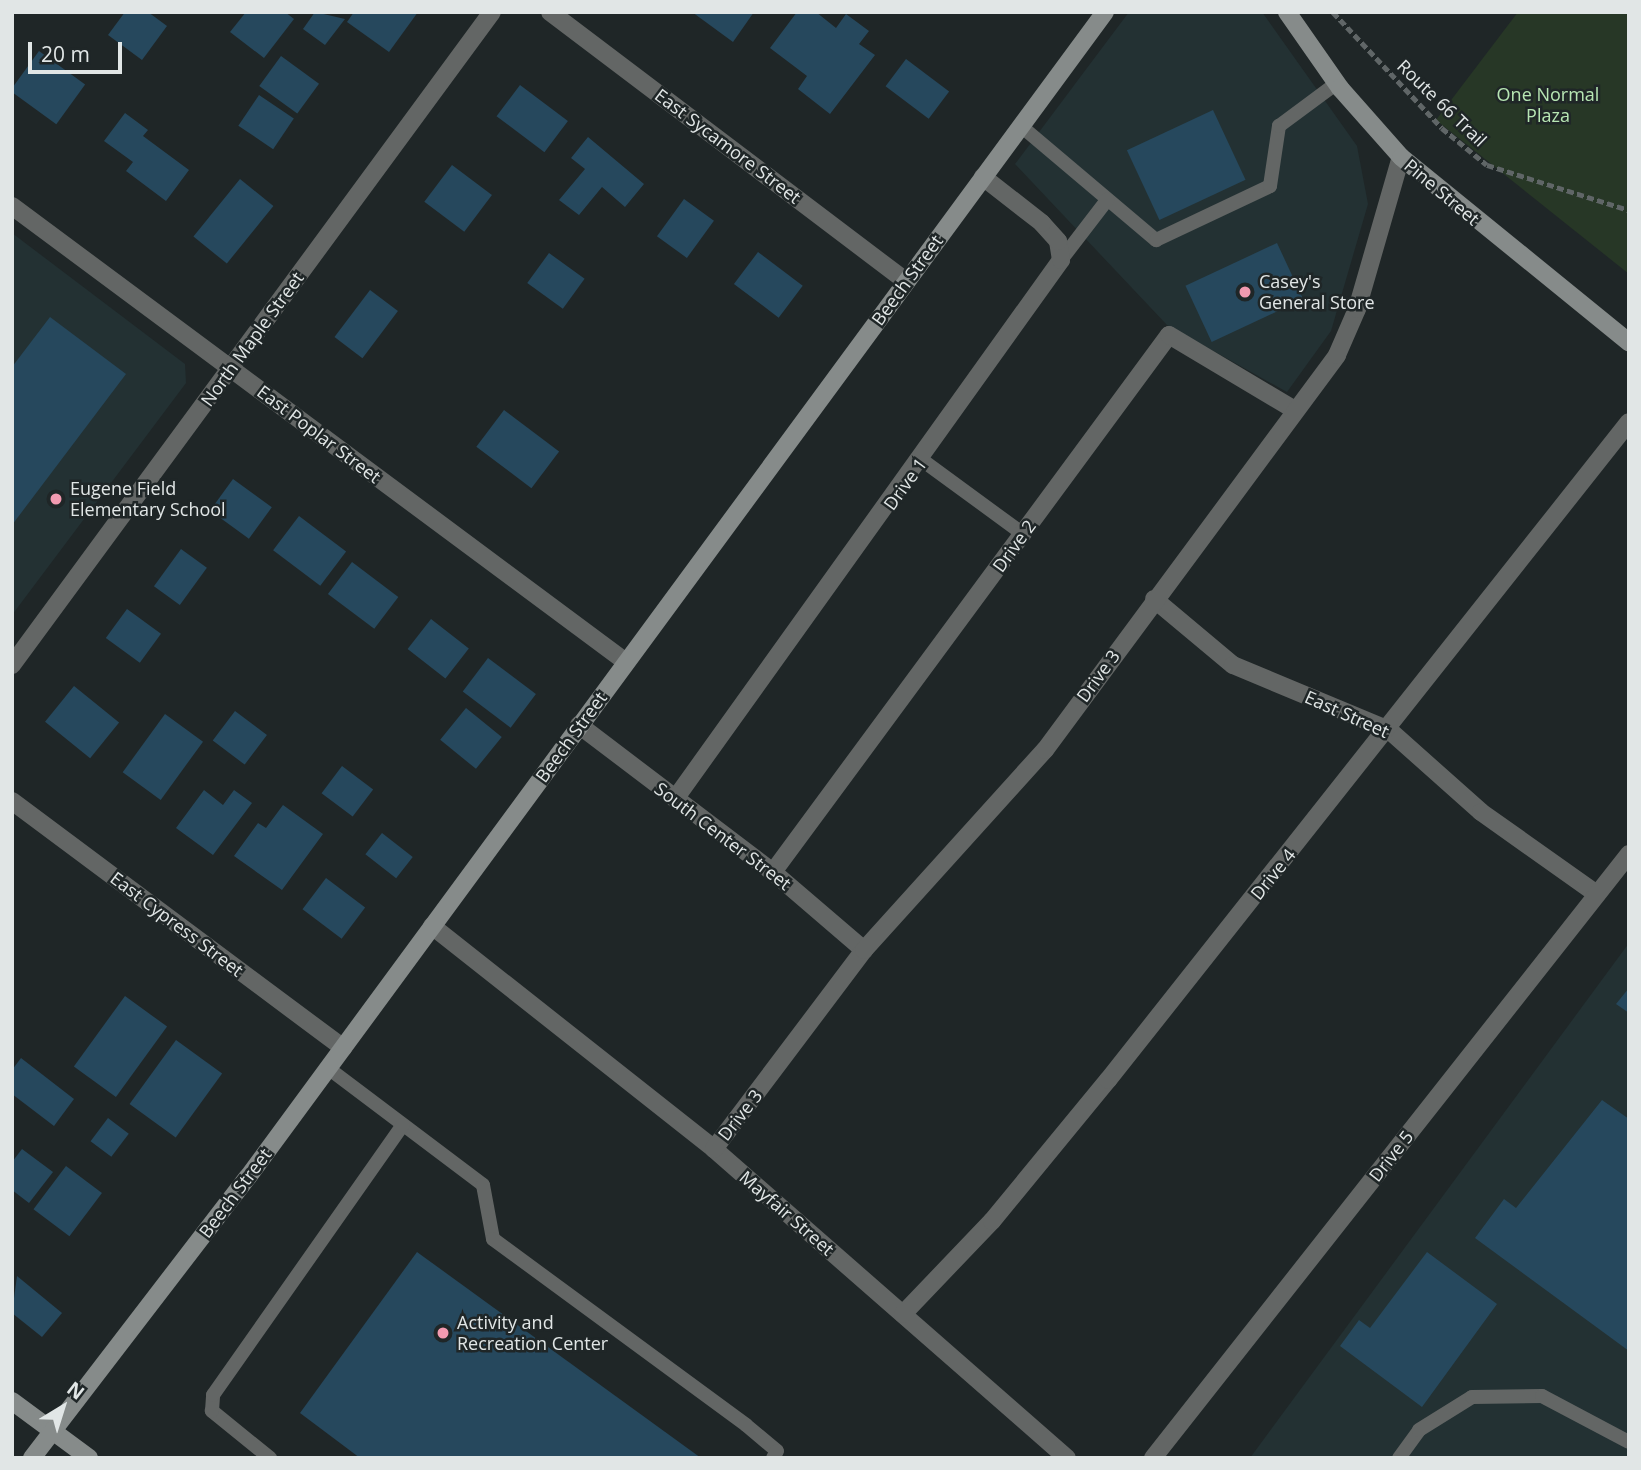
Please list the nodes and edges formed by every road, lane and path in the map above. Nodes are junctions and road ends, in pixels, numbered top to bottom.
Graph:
1 (492, 12) edge
2 (550, 12) edge
3 (1105, 12) edge
4 (1286, 12) edge
5 (1333, 12) edge
6 (1337, 83) junction
7 (1021, 126) junction
8 (1401, 157) junction
9 (983, 177) junction
10 (1107, 200) junction
11 (12, 206) edge
12 (1629, 210) edge
13 (1062, 260) junction
14 (906, 281) junction
15 (1629, 342) edge
16 (230, 368) junction
17 (1293, 409) junction
18 (1629, 422) edge
19 (922, 460) junction
20 (1023, 534) junction
21 (1154, 599) junction
22 (625, 662) junction
23 (12, 665) edge
24 (579, 725) junction
25 (1389, 730) junction
26 (675, 799) junction
27 (12, 801) edge
28 (1629, 854) edge
29 (773, 872) junction
30 (1597, 894) junction
31 (432, 926) junction
32 (864, 950) junction
33 (342, 1048) junction
34 (328, 1068) junction
35 (403, 1125) junction
36 (714, 1149) junction
37 (902, 1314) junction
38 (12, 1401) edge
39 (53, 1431) junction
40 (1629, 1442) edge
41 (33, 1458) edge
42 (89, 1458) edge
43 (270, 1458) edge
44 (773, 1458) edge
45 (1067, 1458) edge
46 (1153, 1458) edge
47 (1399, 1458) edge

1 - 16 street, North Maple Street
2 - 14 street, East Sycamore Street
3 - 7 street, Beech Street
4 - 6 street, Pine Street
5 - 12 path, Route 66 Trail
6 - 8 street, Pine Street
6 - 10 lane
7 - 9 street, Beech Street
7 - 10 lane
8 - 15 street, Pine Street
8 - 17 street, Drive 3
9 - 13 street
9 - 14 street, Beech Street
10 - 13 lane
11 - 16 street, East Poplar Street
13 - 19 street, Drive 1
14 - 22 street, Beech Street
16 - 22 street, East Poplar Street
16 - 23 street, North Maple Street
17 - 20 street, Drive 2
17 - 21 street, Drive 3
18 - 25 street, Drive 4
19 - 20 lane
19 - 26 street, Drive 1
20 - 29 street, Drive 2
21 - 25 street, East Street
21 - 32 street, Drive 3
22 - 24 street, Beech Street
24 - 26 street, South Center Street
24 - 31 street, Beech Street
25 - 30 street, East Street
25 - 37 street, Drive 4
26 - 29 street, South Center Street
27 - 33 street, East Cypress Street
28 - 30 street, Drive 5
29 - 32 street, South Center Street
30 - 46 street, Drive 5
31 - 33 street, Beech Street
31 - 36 street, Mayfair Street
32 - 36 street, Drive 3
33 - 34 street, Beech Street
34 - 35 lane
34 - 39 street, Beech Street
35 - 43 lane
35 - 44 lane
36 - 37 street, Mayfair Street
37 - 45 street, Mayfair Street
38 - 39 street
39 - 41 street, Beech Street
39 - 42 street
40 - 47 lane

